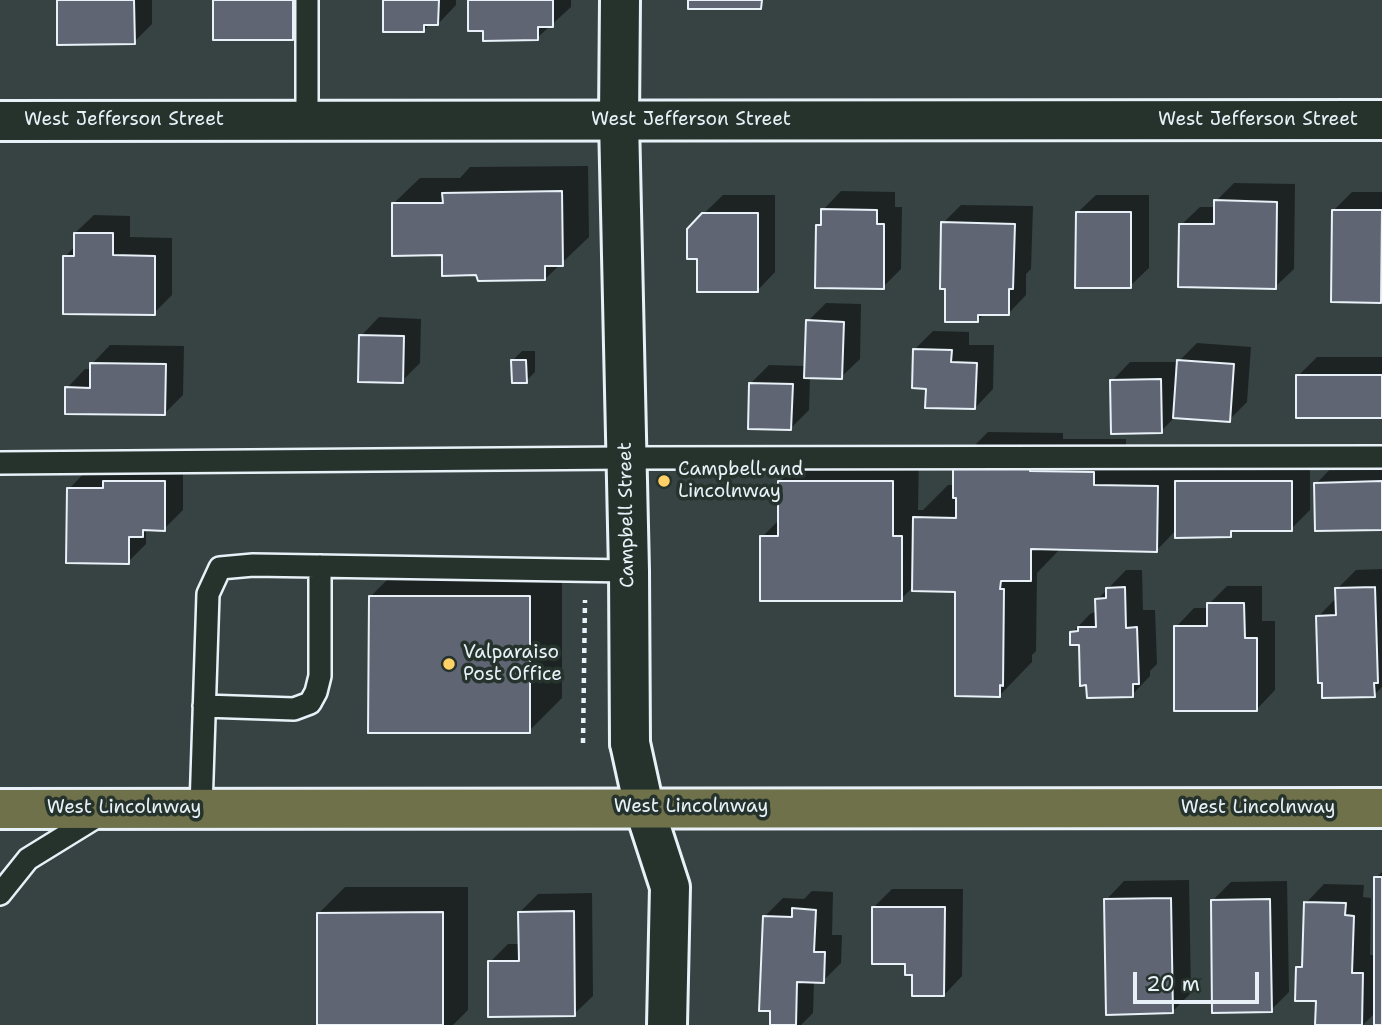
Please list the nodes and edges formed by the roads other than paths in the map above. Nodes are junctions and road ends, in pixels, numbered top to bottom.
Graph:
1 (307, 0) edge
2 (620, 0) edge
3 (307, 120) junction
4 (619, 120) junction
5 (1382, 120) edge
6 (0, 121) edge
7 (1382, 457) edge
8 (625, 458) junction
9 (0, 463) edge
10 (320, 566) junction
11 (629, 571) junction
12 (204, 706) junction
13 (644, 807) junction
14 (110, 808) junction
15 (201, 808) junction
16 (1382, 808) edge
17 (0, 809) edge
18 (0, 894) edge
19 (667, 1025) edge

1 - 3 lane
2 - 4 street, Campbell Street
3 - 4 street, West Jefferson Street
3 - 6 street, West Jefferson Street
4 - 5 street, West Jefferson Street
4 - 8 street, Campbell Street
7 - 8 lane
8 - 9 lane
8 - 11 street, Campbell Street
10 - 11 lane
10 - 12 lane
10 - 12 lane
11 - 13 street, Campbell Street
12 - 15 lane
13 - 15 main road, West Lincolnway
13 - 16 main road, West Lincolnway
13 - 19 street, Campbell Street
14 - 15 main road, West Lincolnway
14 - 17 main road, West Lincolnway
14 - 18 lane

